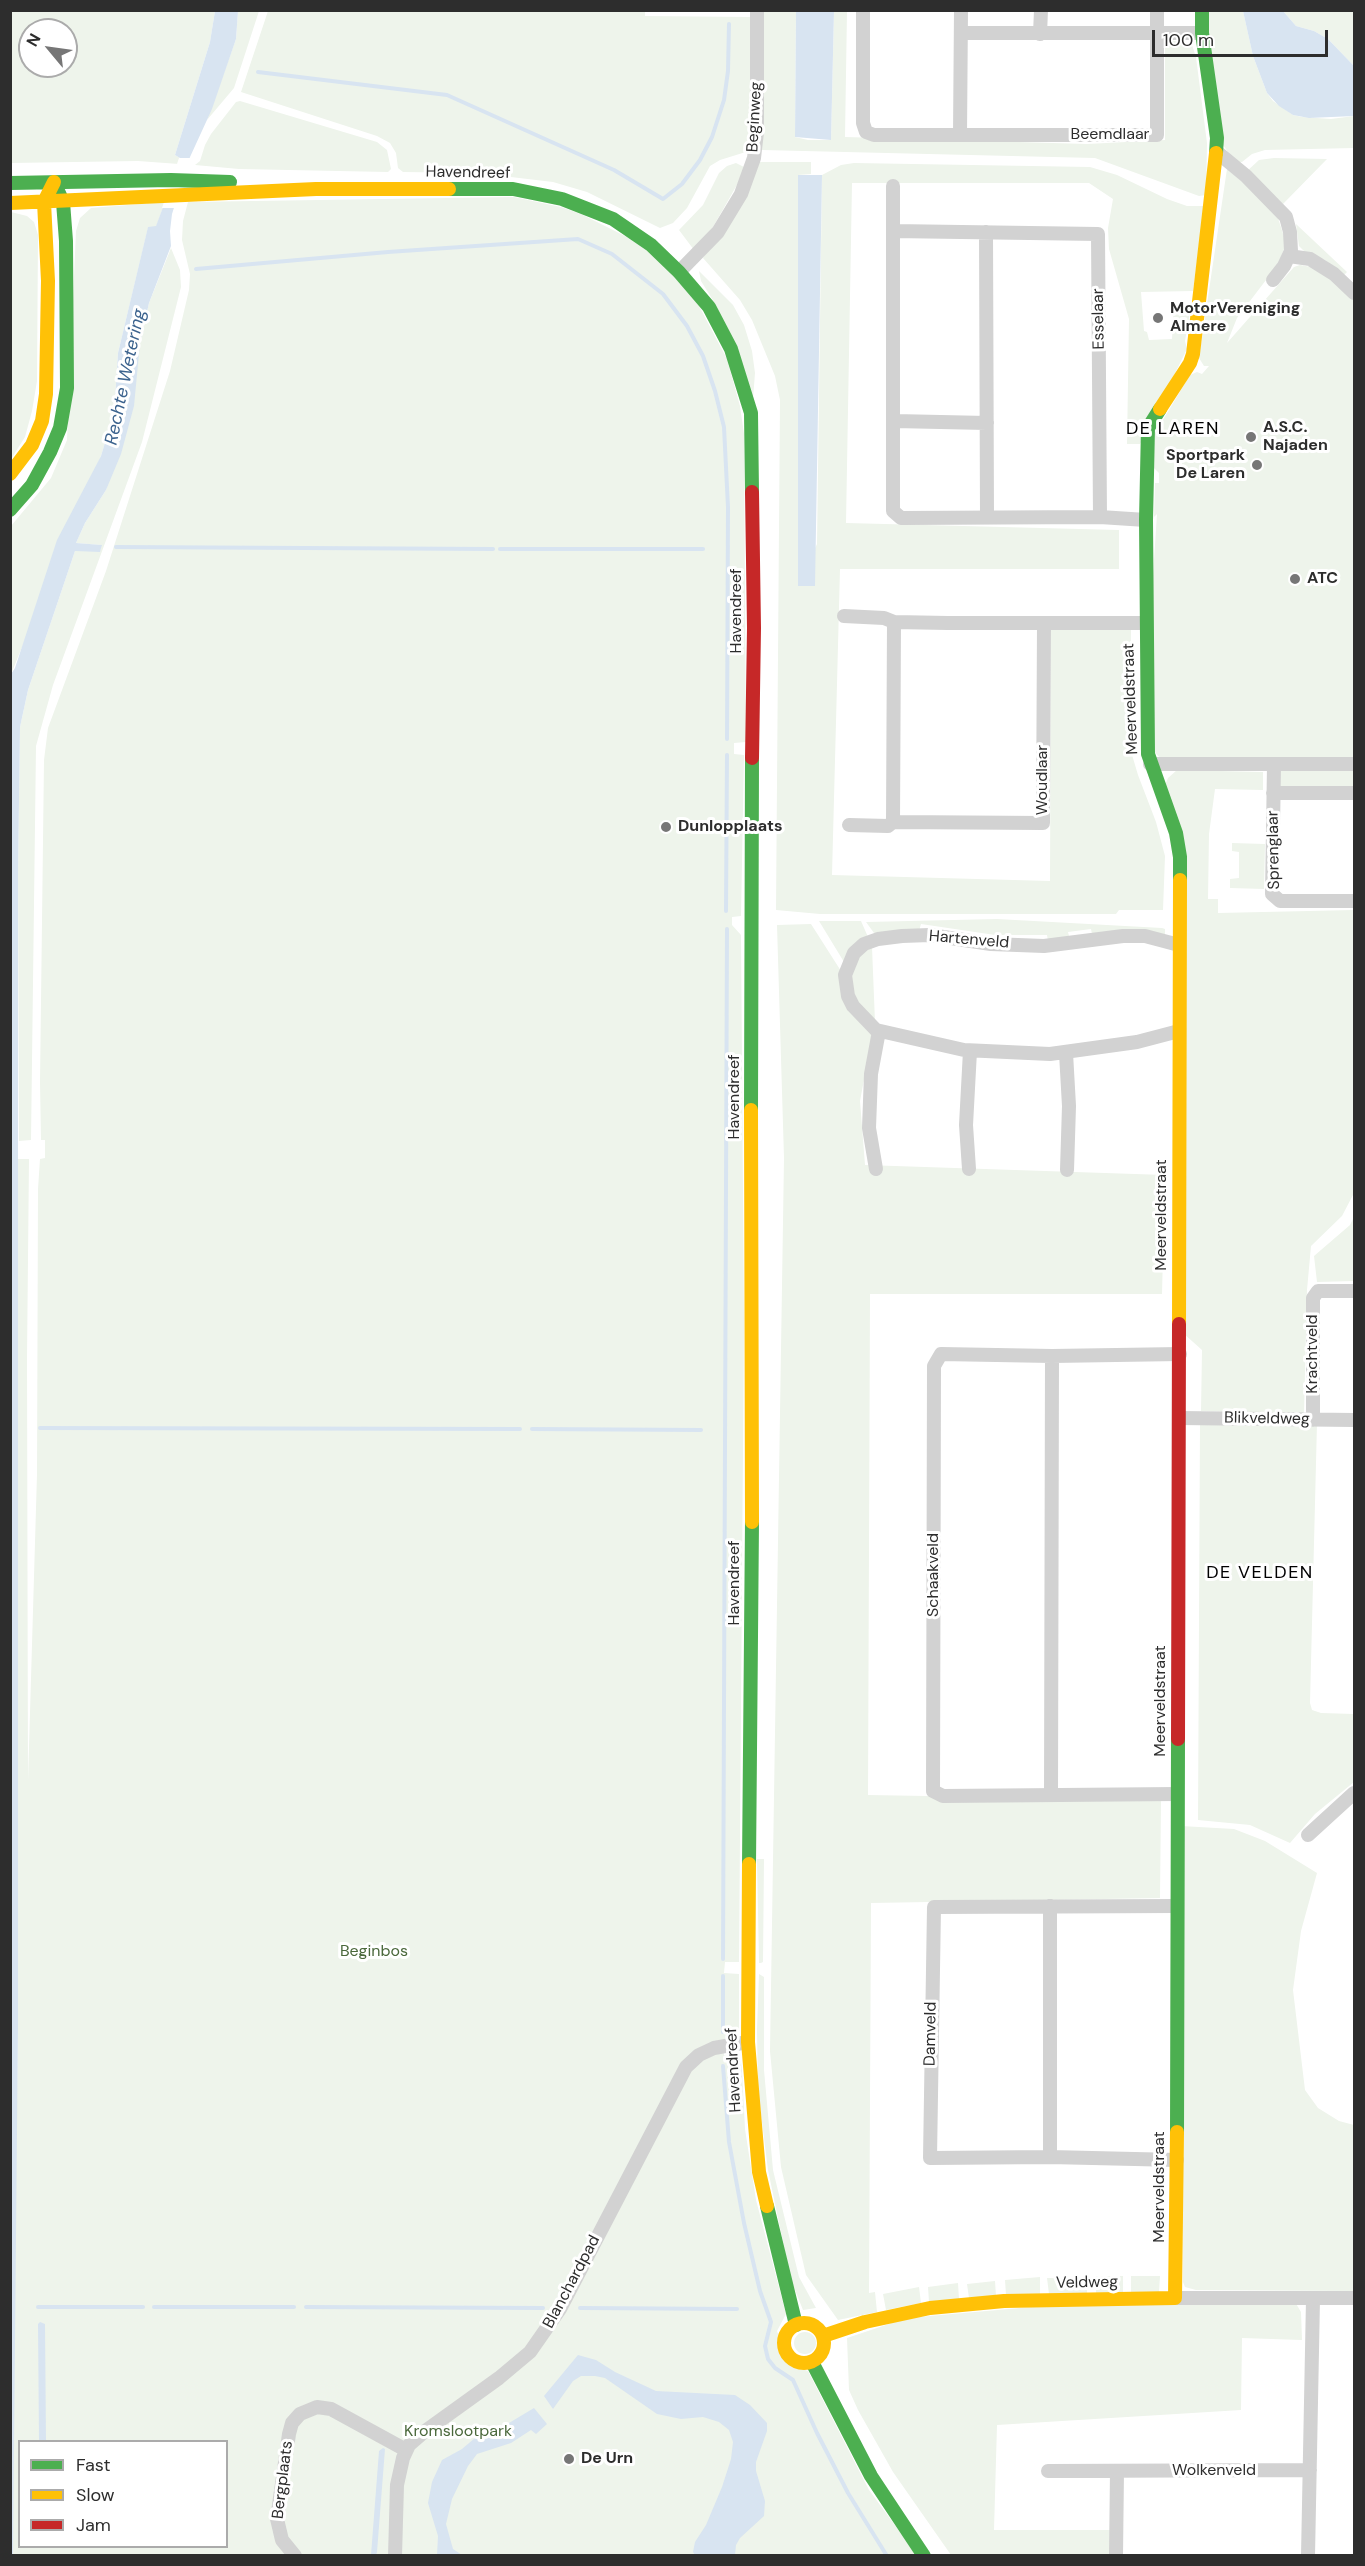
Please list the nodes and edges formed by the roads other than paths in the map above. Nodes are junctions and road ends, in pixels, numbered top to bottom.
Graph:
1 (758, 10) edge
2 (863, 10) edge
3 (961, 10) edge
4 (1041, 10) edge
5 (1157, 10) edge
6 (1202, 10) edge
7 (961, 33) junction
8 (1157, 33) junction
9 (1202, 33) junction
10 (1040, 34) junction
11 (960, 135) junction
12 (1217, 152) junction
13 (54, 182) junction
14 (10, 183) edge
15 (893, 186) dead end
16 (316, 189) junction
17 (44, 202) junction
18 (63, 202) junction
19 (10, 203) edge
20 (893, 231) junction
21 (986, 231) junction
22 (1289, 256) junction
23 (680, 272) junction
24 (1274, 279) dead end
25 (1354, 291) edge
26 (894, 421) junction
27 (987, 423) junction
28 (10, 474) edge
29 (10, 510) edge
30 (987, 517) junction
31 (1100, 517) junction
32 (1146, 520) junction
33 (844, 616) dead end
34 (894, 622) junction
35 (1044, 623) junction
36 (1145, 624) junction
37 (1150, 764) junction
38 (1274, 765) junction
39 (1354, 765) edge
40 (1273, 793) junction
41 (1354, 793) edge
42 (893, 822) junction
43 (849, 825) dead end
44 (1354, 901) edge
45 (1179, 945) junction
46 (879, 1030) junction
47 (1179, 1031) junction
48 (970, 1050) junction
49 (1066, 1053) junction
50 (876, 1169) dead end
51 (969, 1170) dead end
52 (1067, 1170) dead end
53 (1354, 1291) edge
54 (1180, 1354) junction
55 (1052, 1356) junction
56 (1179, 1418) junction
57 (1313, 1420) junction
58 (1354, 1420) edge
59 (1354, 1793) edge
60 (1177, 1794) junction
61 (1051, 1795) junction
62 (1308, 1835) dead end
63 (1050, 1906) junction
64 (1177, 1906) junction
65 (748, 2042) junction
66 (1050, 2157) junction
67 (1177, 2160) junction
68 (1175, 2298) junction
69 (1354, 2298) edge
70 (1313, 2299) junction
71 (796, 2325) junction
72 (823, 2337) junction
73 (812, 2362) junction
74 (406, 2450) junction
75 (1310, 2470) junction
76 (1048, 2471) dead end
77 (1117, 2471) junction
78 (295, 2556) edge
79 (395, 2556) edge
80 (924, 2556) edge
81 (1116, 2556) edge
82 (1308, 2556) edge

1 - 23 street, Beginweg
2 - 11 street, Beemdlaar
3 - 7 street
4 - 10 street
5 - 8 street, Beemdlaar
6 - 9 main road, Meerveldstraat
7 - 10 street
7 - 11 street
8 - 9 street
8 - 10 street
8 - 11 street, Beemdlaar
9 - 12 main road, Meerveldstraat
12 - 22 street
12 - 32 main road, Meerveldstraat
13 - 14 main road, Havendreef
13 - 16 main road, Havendreef
13 - 17 main road
13 - 18 main road
15 - 20 street
16 - 18 main road, Havendreef
16 - 23 main road, Havendreef
17 - 18 main road, Havendreef
17 - 19 main road, Havendreef
17 - 28 main road
18 - 29 main road
20 - 21 street, Esselaar
20 - 26 street
21 - 27 street
21 - 31 street, Esselaar
22 - 24 street
22 - 25 street
23 - 65 main road, Havendreef
26 - 27 street
26 - 30 street
27 - 30 street
30 - 31 street
31 - 32 street
32 - 36 main road, Meerveldstraat
33 - 34 street
34 - 35 street
34 - 42 street
35 - 36 street
35 - 42 street, Woudlaar
36 - 37 main road, Meerveldstraat
37 - 38 street
37 - 45 main road, Meerveldstraat
38 - 39 street
38 - 40 street, Sprenglaar
40 - 41 street, Sprenglaar
40 - 44 street, Sprenglaar
42 - 43 street, Woudlaar
45 - 46 street, Hartenveld
45 - 47 main road, Meerveldstraat
46 - 48 street, Hartenveld
46 - 50 street
47 - 49 street, Hartenveld
47 - 54 main road, Meerveldstraat
48 - 49 street, Hartenveld
48 - 51 street
49 - 52 street
53 - 57 street, Krachtveld
54 - 55 street, Schaakveld
54 - 56 main road, Meerveldstraat
55 - 61 street
55 - 61 street, Schaakveld
56 - 57 street, Blikveldweg
56 - 60 main road, Meerveldstraat
57 - 58 street, Blikveldweg
59 - 62 street
60 - 61 street, Schaakveld
60 - 64 main road, Meerveldstraat
63 - 64 street, Damveld
63 - 66 street
63 - 66 street, Damveld
64 - 67 main road, Meerveldstraat
65 - 71 main road, Havendreef
65 - 74 street, Blanchardpad
66 - 67 street, Damveld
67 - 68 main road, Meerveldstraat
68 - 70 street, Veldweg
68 - 72 main road, Veldweg
69 - 70 street, Veldweg
70 - 75 street
71 - 72 main road
71 - 73 main road
72 - 73 main road
73 - 80 main road
74 - 78 street, Bergplaats
74 - 79 street
75 - 77 street, Wolkenveld
75 - 82 street
76 - 77 street, Wolkenveld
77 - 81 street

